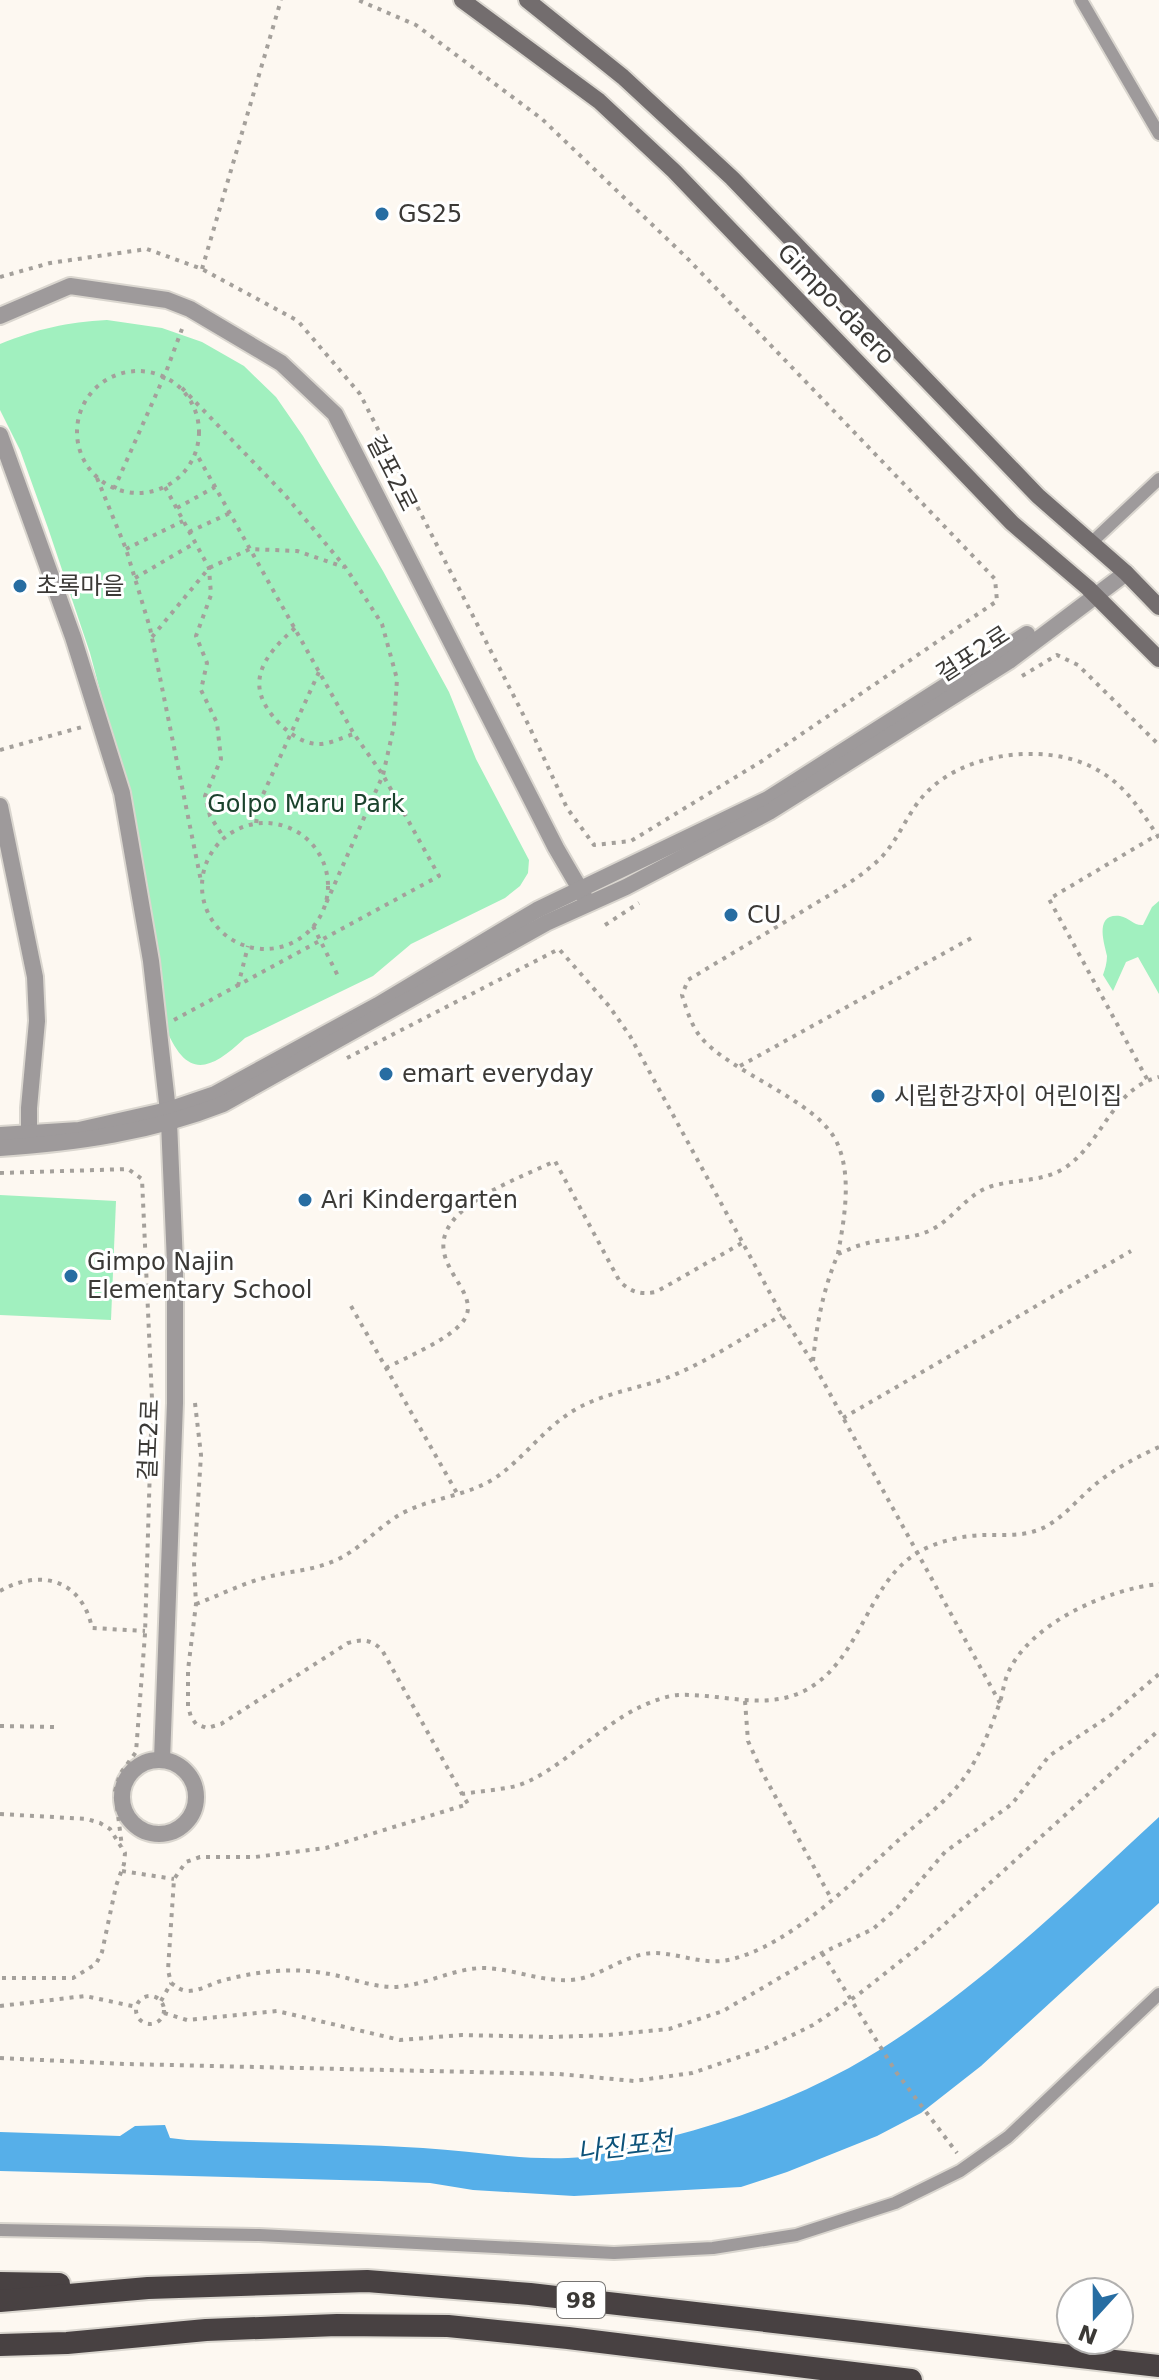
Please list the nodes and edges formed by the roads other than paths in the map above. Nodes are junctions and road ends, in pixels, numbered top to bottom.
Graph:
1 (462, 0) edge
2 (527, 0) edge
3 (1081, 0) edge
4 (1159, 134) edge
5 (0, 316) edge
6 (0, 435) edge
7 (1159, 479) edge
8 (1091, 543) junction
9 (1122, 570) junction
10 (1092, 592) junction
11 (1159, 607) edge
12 (1159, 659) edge
13 (0, 806) edge
14 (585, 896) junction
15 (168, 1116) junction
16 (0, 1135) edge
17 (29, 1140) junction
18 (0, 1148) edge
19 (162, 1760) junction
20 (1159, 1994) edge
21 (0, 2230) edge
22 (0, 2283) edge
23 (148, 2288) junction
24 (0, 2301) edge
25 (67, 2343) junction
26 (0, 2345) edge
27 (0, 2360) edge
28 (1159, 2366) edge
29 (911, 2380) edge

1 - 10 main road, Gimpo-daero
2 - 8 main road, Gimpo-daero
3 - 4 lane
5 - 14 street, 걸포2로
6 - 15 street, 걸포2로
7 - 8 lane
8 - 9 main road, Gimpo-daero
9 - 10 street, 걸포2로
9 - 11 main road, Gimpo-daero
10 - 12 main road, Gimpo-daero
10 - 14 street, 걸포2로
13 - 17 street
14 - 15 street, 걸포2로
15 - 17 street, 걸포2로
15 - 19 street, 걸포2로
16 - 17 street
17 - 18 street
19 - 19 street
20 - 21 lane
22 - 23 highway
23 - 24 highway, 98
23 - 28 highway, 98
25 - 26 highway, 98
25 - 27 highway
25 - 29 highway, 98

